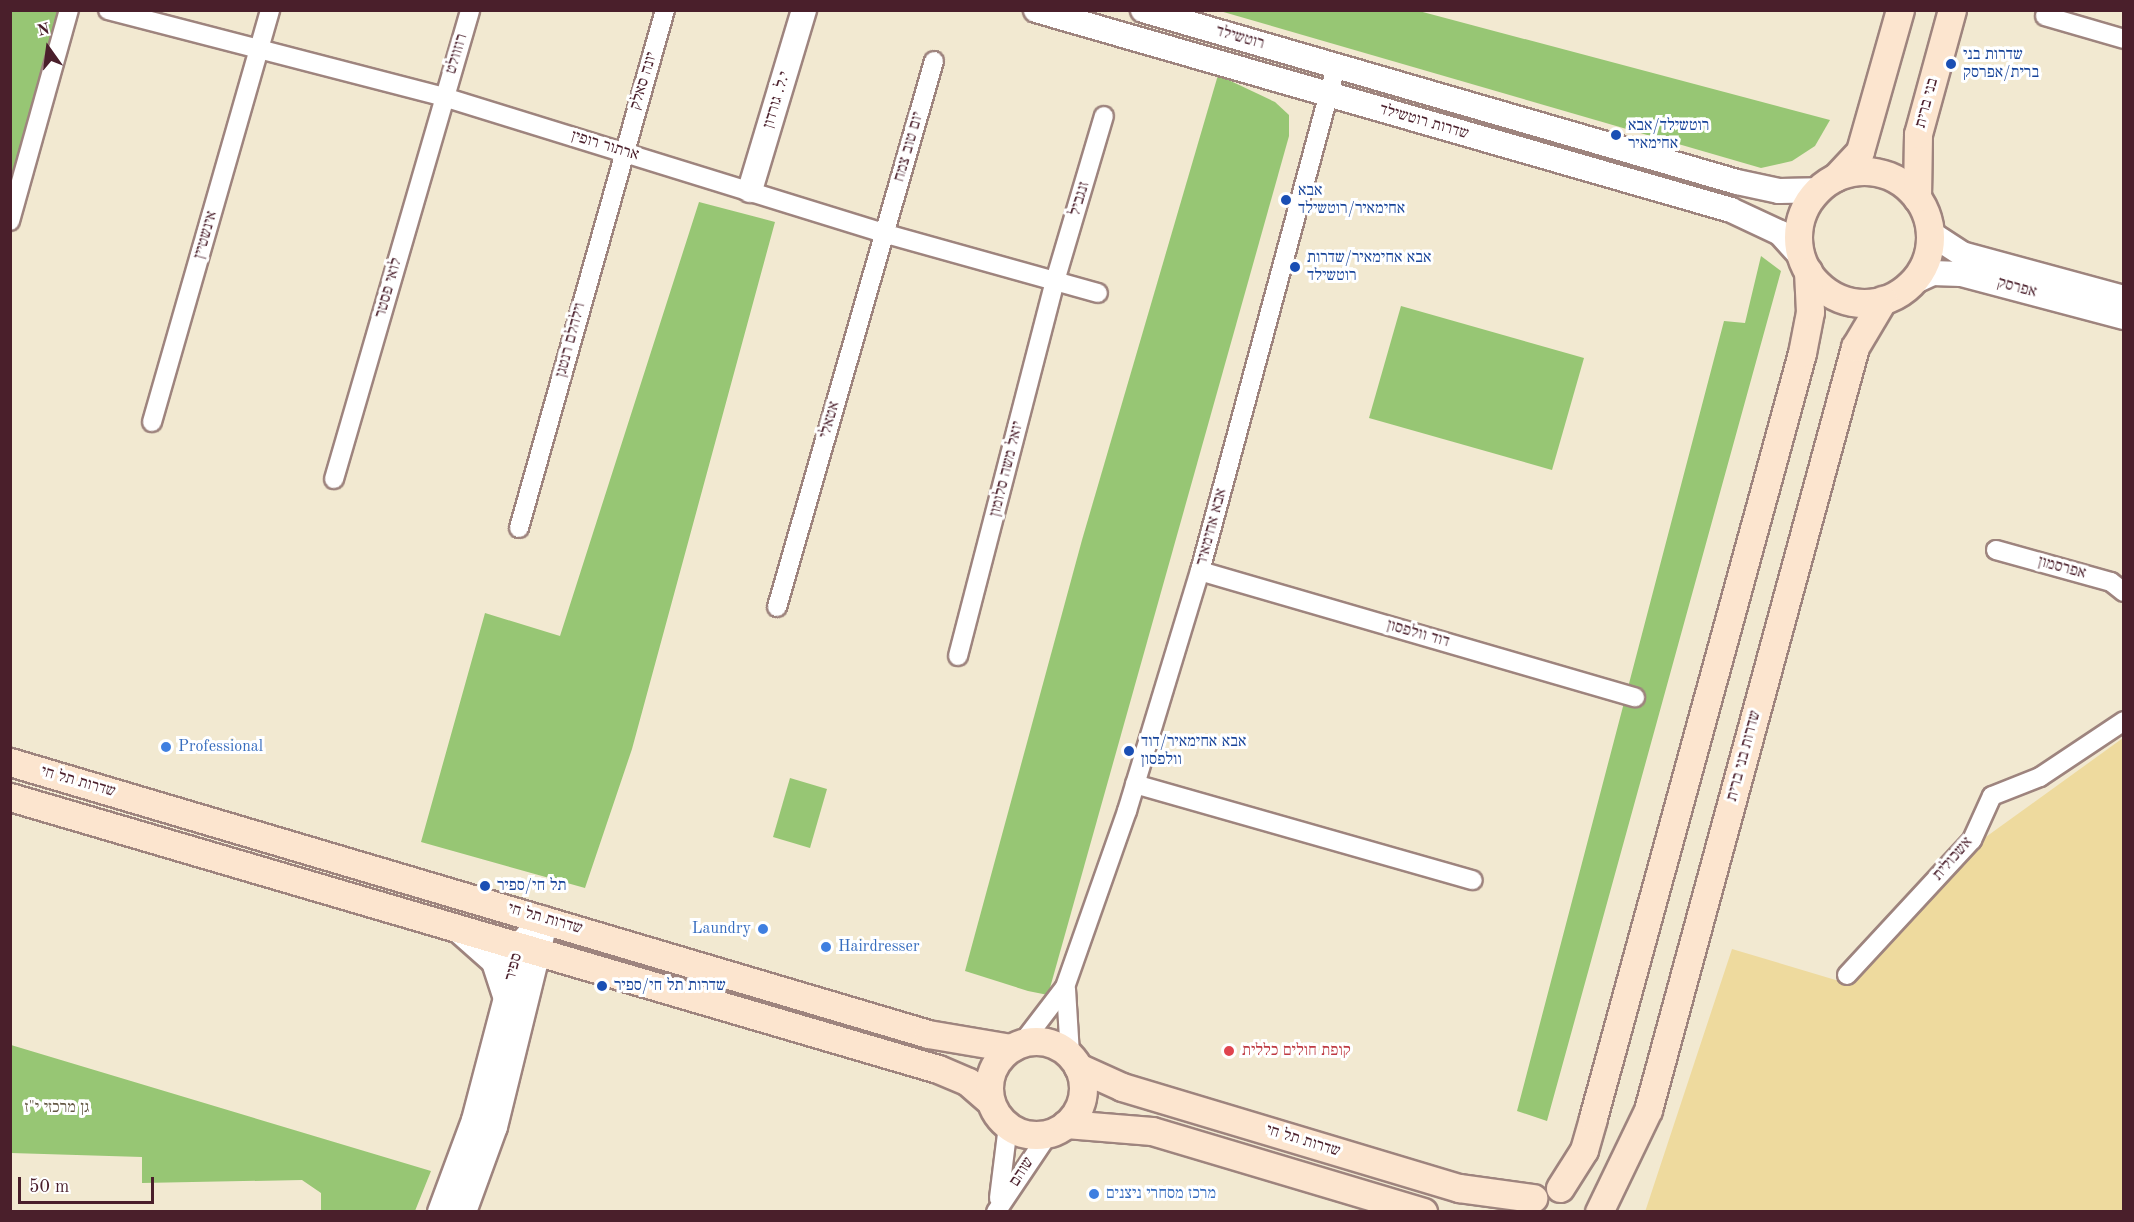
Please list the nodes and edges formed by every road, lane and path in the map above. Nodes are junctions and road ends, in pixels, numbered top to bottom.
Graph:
1 (69, 10) edge
2 (108, 10) edge
3 (270, 10) edge
4 (470, 10) edge
5 (665, 10) edge
6 (804, 10) edge
7 (1036, 10) edge
8 (1143, 10) edge
9 (1900, 10) edge
10 (1952, 10) edge
11 (2045, 16) dead end
12 (2124, 39) edge
13 (259, 47) junction
14 (934, 61) dead end
15 (1336, 67) junction
16 (1328, 93) junction
17 (444, 97) junction
18 (1104, 116) dead end
19 (622, 152) junction
20 (16, 178) edge
21 (1827, 184) junction
22 (750, 190) junction
23 (1917, 198) junction
24 (10, 221) edge
25 (1930, 233) junction
26 (883, 234) junction
27 (1804, 264) junction
28 (1055, 281) junction
29 (1911, 283) junction
30 (1098, 293) dead end
31 (2124, 298) edge
32 (1883, 300) junction
33 (2124, 317) edge
34 (152, 422) dead end
35 (334, 479) dead end
36 (519, 528) dead end
37 (1996, 550) dead end
38 (1200, 571) junction
39 (2124, 592) edge
40 (777, 607) dead end
41 (958, 656) dead end
42 (1635, 697) dead end
43 (2124, 721) edge
44 (10, 762) edge
45 (1135, 784) junction
46 (10, 796) edge
47 (1473, 880) dead end
48 (543, 918) junction
49 (448, 924) junction
50 (530, 949) junction
51 (588, 964) junction
52 (1847, 975) dead end
53 (1067, 981) junction
54 (514, 1002) junction
55 (1017, 1045) junction
56 (1074, 1061) junction
57 (990, 1101) junction
58 (1008, 1126) junction
59 (1058, 1128) junction
60 (1560, 1188) junction
61 (1529, 1205) edge
62 (440, 1212) edge
63 (464, 1212) edge
64 (995, 1212) edge
65 (1423, 1212) edge
66 (1599, 1212) edge

1 - 20 street
2 - 13 street, ארתור רופין
3 - 13 street, אינשטיין
4 - 17 street, רוזוולט
5 - 19 street, יונה סאלק
6 - 22 street, י.ל. גורדון
7 - 16 street, שדרות רוטשילד
8 - 15 street, רוטשילד
9 - 21 main road
10 - 23 main road, בני ברית
11 - 12 street
13 - 17 street, ארתור רופין
13 - 34 street, אינשטיין
14 - 26 street, יום טוב צמח
15 - 16 street, אבא אחימאיר
15 - 21 street, שדרות רוטשילד
16 - 27 street, שדרות רוטשילד
16 - 38 street, אבא אחימאיר
17 - 19 street, ארתור רופין
17 - 35 street, לואי פסטר
18 - 28 street, זנגביל
19 - 22 street, ארתור רופין
19 - 36 street, וילהלם רנטגן
20 - 24 street
21 - 23 main road
21 - 27 main road
22 - 26 street, ארתור רופין
23 - 25 main road
25 - 29 main road
25 - 31 street, אפרסק
26 - 28 street, ארתור רופין
26 - 40 street, אטאלי
27 - 32 main road
27 - 60 main road
28 - 30 street, ארתור רופין
28 - 41 street, יואל משה סלומון
29 - 32 main road
29 - 33 street, אפרסק
32 - 66 main road, שדרות בני ברית
37 - 39 street, אפרסמון
38 - 42 street, דוד וולפסון
38 - 45 street, אבא אחימאיר
43 - 52 street, אשכולית
44 - 48 main road, שדרות תל חי
45 - 47 street
45 - 53 street, אבא אחימאיר
46 - 49 main road, שדרות תל חי
48 - 50 street, ספיר
48 - 55 main road, שדרות תל חי
49 - 50 main road, שדרות תל חי
49 - 54 street
50 - 51 main road, שדרות תל חי
50 - 54 street, ספיר
51 - 54 street
51 - 57 main road, שדרות תל חי
53 - 55 street, אבא אחימאיר
53 - 56 street, אבא אחימאיר
54 - 62 street, ספיר
54 - 63 street, ספיר
55 - 56 main road
55 - 57 main road
56 - 59 main road
56 - 61 main road, שדרות תל חי
57 - 58 main road
58 - 59 main road
58 - 64 street, שוהם
59 - 64 street, שוהם
59 - 65 main road, שדרות תל חי
60 - 61 main road
60 - 66 main road

